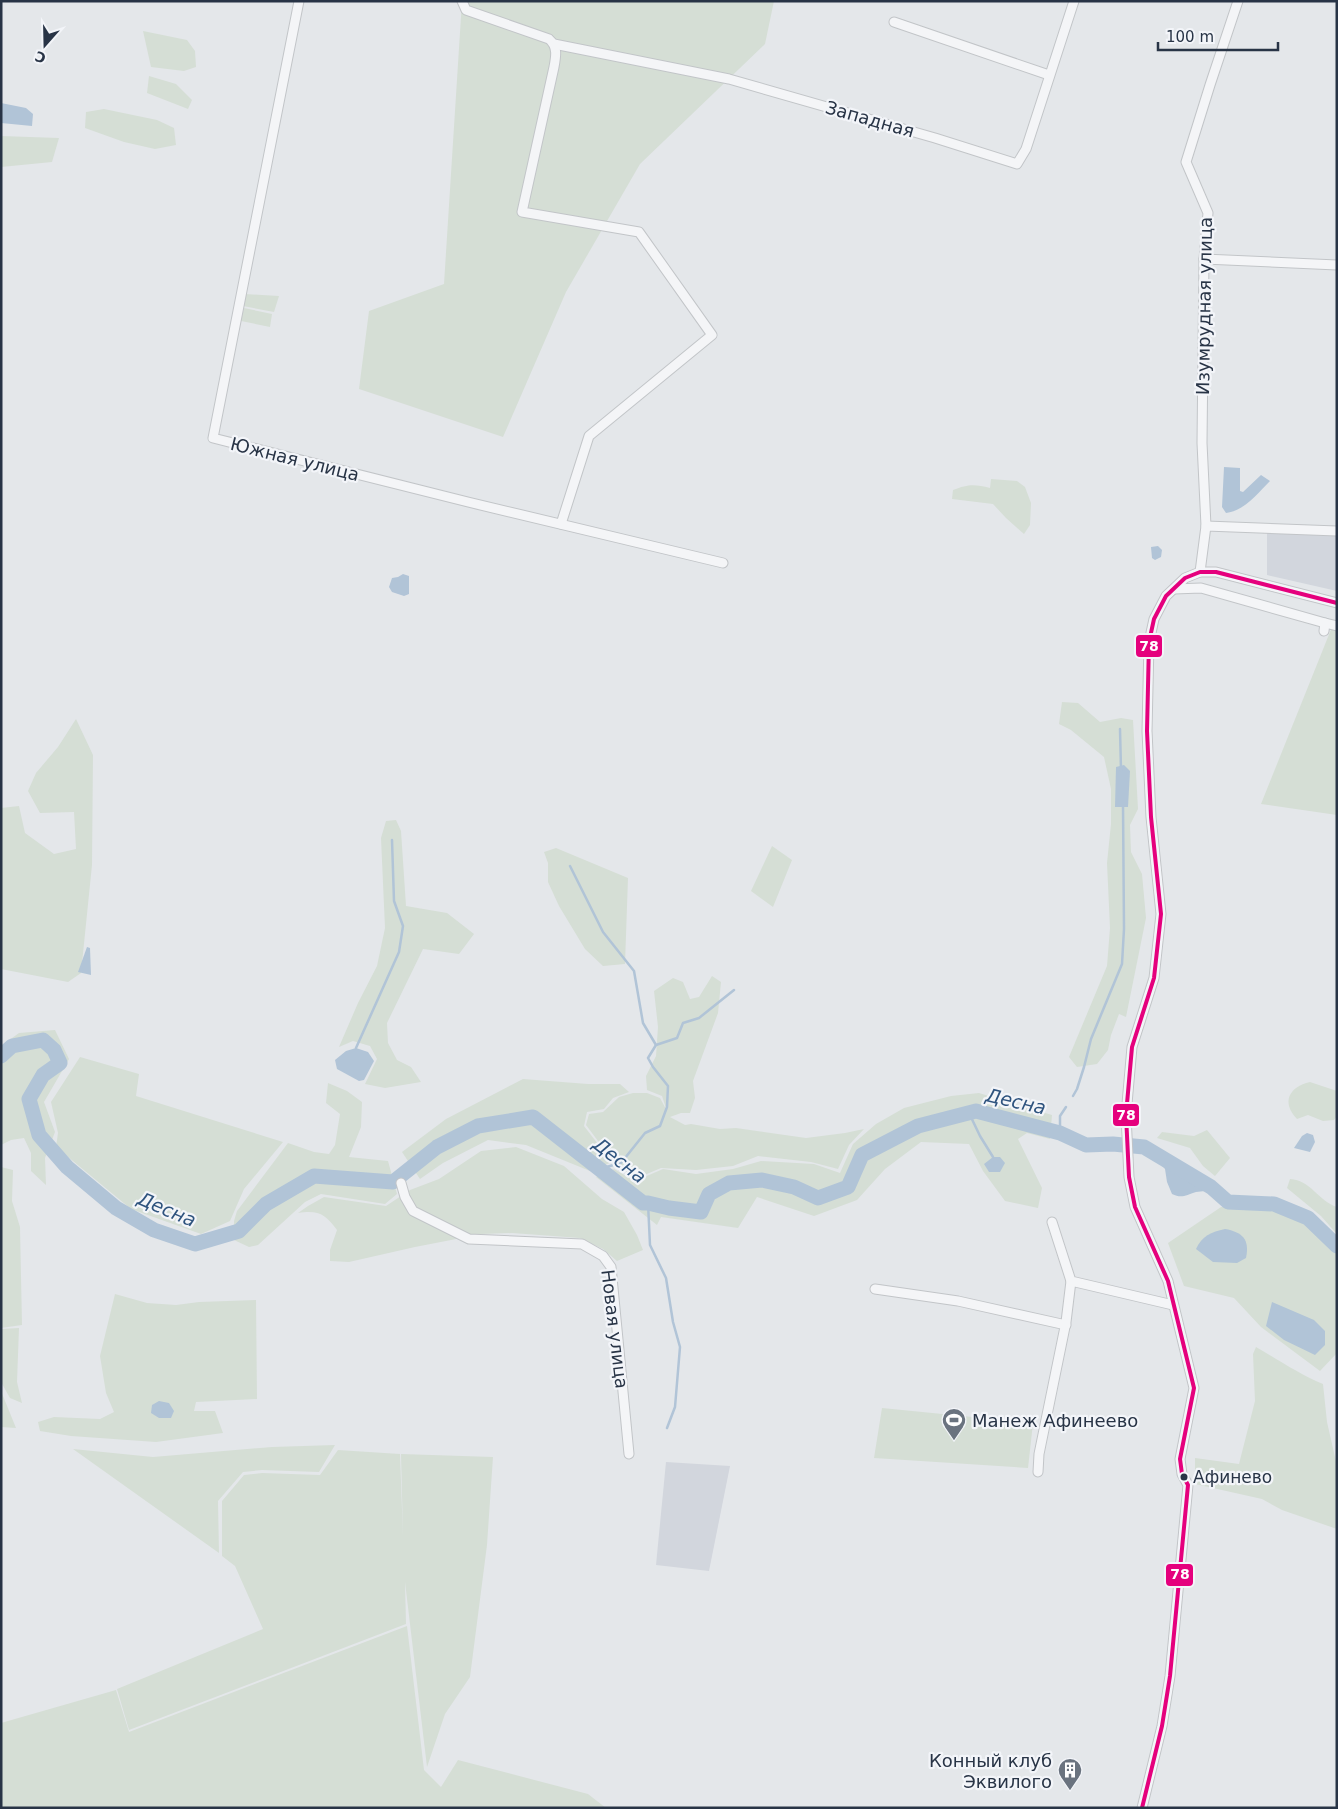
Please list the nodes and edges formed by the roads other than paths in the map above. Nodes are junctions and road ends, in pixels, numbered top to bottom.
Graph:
1 (299, 1) edge
2 (462, 1) edge
3 (1074, 1) edge
4 (1238, 1) edge
5 (894, 22) dead end
6 (554, 44) junction
7 (1049, 75) junction
8 (1204, 259) junction
9 (1337, 265) edge
10 (561, 524) junction
11 (1206, 526) junction
12 (1337, 531) edge
13 (723, 563) dead end
14 (1200, 572) junction
15 (1174, 589) junction
16 (1337, 603) edge
17 (1337, 626) edge
18 (401, 1183) dead end
19 (1052, 1222) dead end
20 (1071, 1281) junction
21 (874, 1289) dead end
22 (1174, 1305) junction
23 (1066, 1326) junction
24 (629, 1454) dead end
25 (1038, 1472) dead end
26 (1142, 1808) edge

1 - 10 street, Южная улица
2 - 6 street
3 - 7 street, Западная
4 - 8 street, Изумрудная улица
5 - 7 street
6 - 7 street, Западная
6 - 10 street
8 - 9 street
8 - 11 street, Изумрудная улица
10 - 13 street, Южная улица
11 - 12 street
11 - 14 street, Изумрудная улица
14 - 15 street
14 - 16 street
15 - 17 street
15 - 22 street
18 - 24 street, Новая улица
19 - 20 street
20 - 22 street
20 - 23 street
21 - 23 street
22 - 26 street
23 - 25 street

